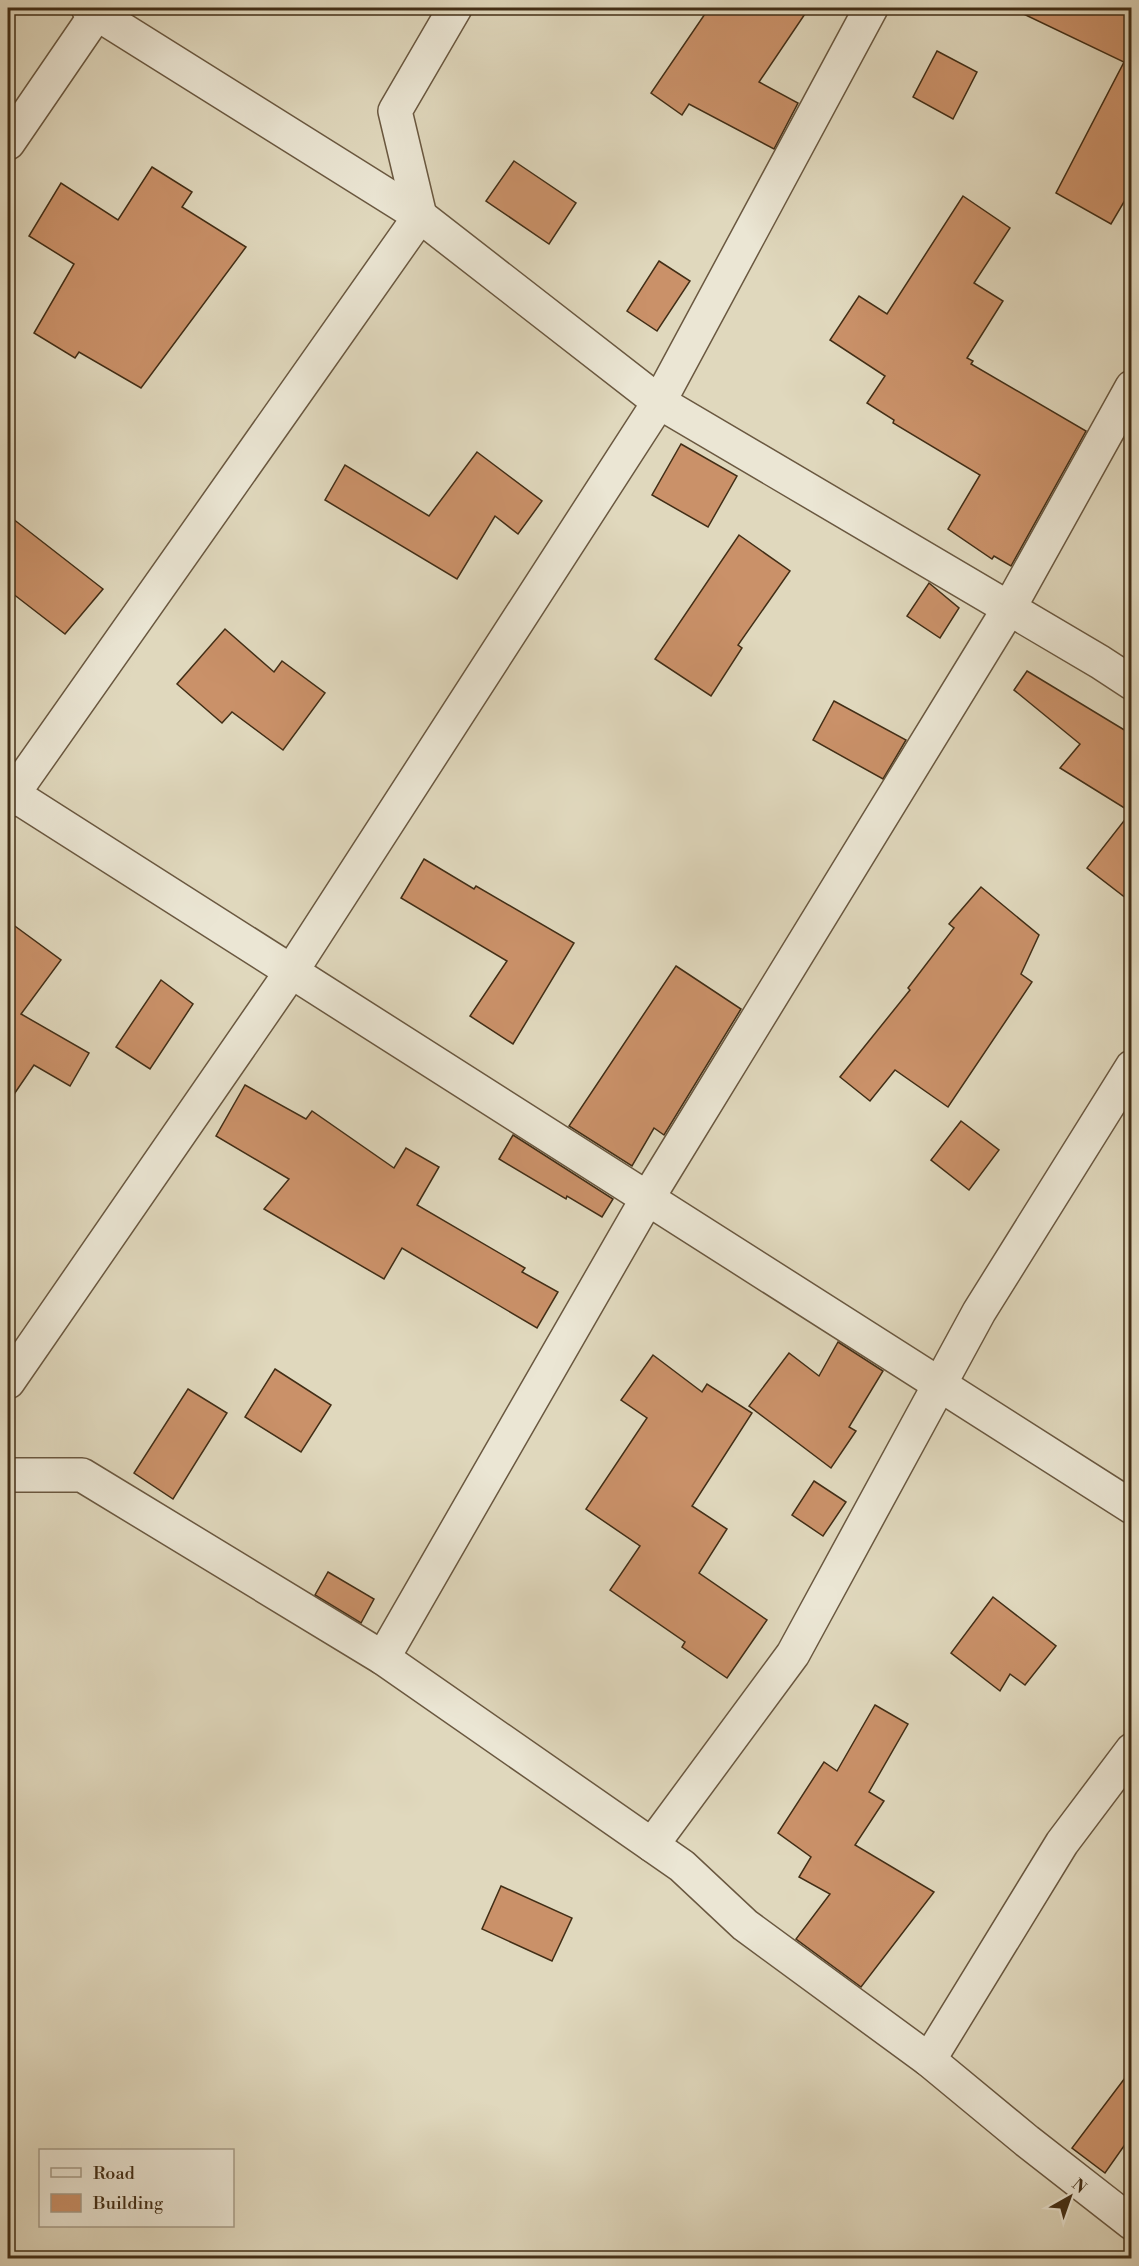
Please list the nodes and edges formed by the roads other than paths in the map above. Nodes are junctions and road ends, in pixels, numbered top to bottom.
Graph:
1 (455, 8) edge
2 (871, 8) edge
3 (92, 10) edge
4 (8, 143) edge
5 (420, 216) junction
6 (1131, 387) edge
7 (659, 402) junction
8 (1008, 610) junction
9 (1131, 683) edge
10 (9, 796) edge
11 (291, 972) junction
12 (1131, 1067) edge
13 (647, 1199) junction
14 (8, 1382) edge
15 (939, 1385) junction
16 (8, 1475) edge
17 (1131, 1508) edge
18 (383, 1658) junction
19 (1131, 1750) edge
20 (652, 1845) junction
21 (929, 2060) junction
22 (1131, 2223) edge

1 - 5 street
2 - 7 street
3 - 4 street
3 - 5 street
5 - 7 street
5 - 10 street
6 - 8 street
7 - 8 street
7 - 11 street
8 - 9 street
8 - 13 street
10 - 11 street
11 - 13 street
11 - 14 street
12 - 15 street
13 - 15 street
13 - 18 street
15 - 17 street
15 - 20 street
16 - 18 street
18 - 20 street
19 - 21 street
20 - 21 street
21 - 22 street

